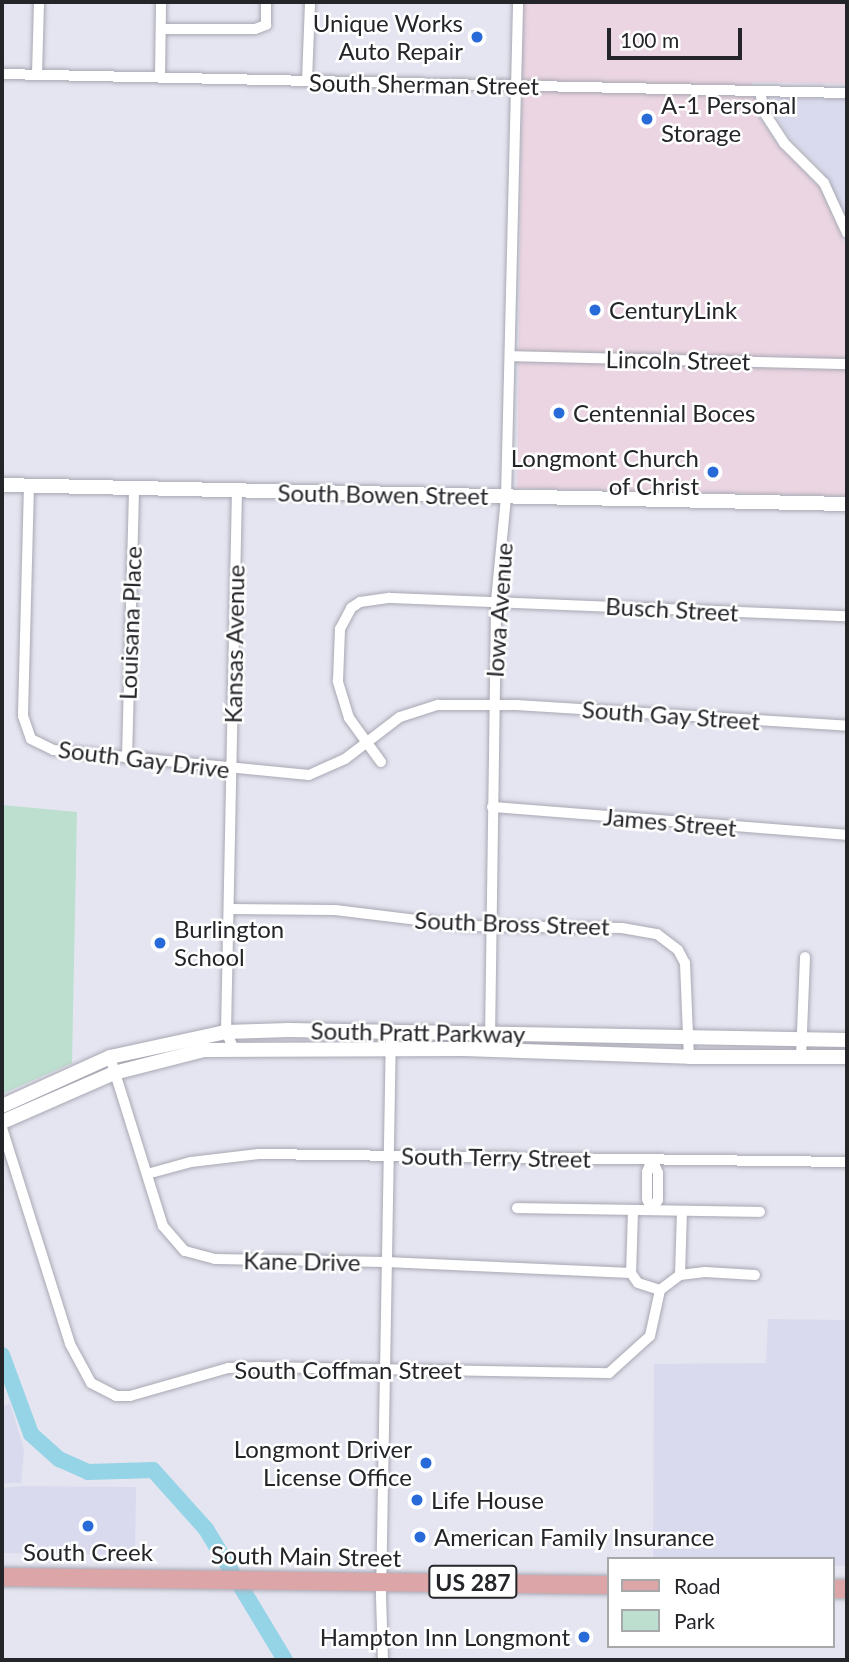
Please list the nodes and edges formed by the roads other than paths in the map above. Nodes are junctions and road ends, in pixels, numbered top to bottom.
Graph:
1 (39, 2) edge
2 (161, 2) edge
3 (266, 2) edge
4 (310, 2) edge
5 (518, 2) edge
6 (161, 29) junction
7 (2, 74) edge
8 (37, 75) junction
9 (160, 77) junction
10 (307, 82) junction
11 (517, 86) junction
12 (760, 91) junction
13 (847, 93) edge
14 (847, 233) edge
15 (510, 356) junction
16 (847, 364) edge
17 (2, 485) edge
18 (29, 485) junction
19 (134, 488) junction
20 (237, 491) junction
21 (506, 497) junction
22 (847, 504) edge
23 (496, 601) junction
24 (847, 616) edge
25 (494, 705) junction
26 (847, 726) edge
27 (367, 745) junction
28 (127, 758) junction
29 (381, 762) dead end
30 (232, 770) junction
31 (492, 807) junction
32 (847, 835) edge
33 (230, 909) junction
34 (491, 927) junction
35 (805, 957) dead end
36 (391, 1031) junction
37 (226, 1032) junction
38 (490, 1032) junction
39 (687, 1037) junction
40 (801, 1039) junction
41 (847, 1040) edge
42 (234, 1049) junction
43 (390, 1049) junction
44 (490, 1050) junction
45 (110, 1057) junction
46 (689, 1057) junction
47 (801, 1057) junction
48 (847, 1057) edge
49 (114, 1073) junction
50 (2, 1106) edge
51 (2, 1122) edge
52 (2, 1128) edge
53 (389, 1155) junction
54 (652, 1159) junction
55 (847, 1162) edge
56 (147, 1174) junction
57 (517, 1208) dead end
58 (652, 1209) junction
59 (633, 1211) junction
60 (682, 1212) junction
61 (760, 1212) dead end
62 (386, 1262) junction
63 (631, 1273) junction
64 (680, 1275) junction
65 (755, 1275) dead end
66 (660, 1290) junction
67 (384, 1368) junction
68 (2, 1577) edge
69 (381, 1581) junction
70 (608, 1585) edge
71 (383, 1660) edge

1 - 8 street
2 - 6 street
3 - 6 street
4 - 10 street
5 - 11 street, Iowa Avenue
6 - 9 street
7 - 8 street, South Sherman Street
8 - 9 street, South Sherman Street
9 - 10 street, South Sherman Street
10 - 11 street, South Sherman Street
11 - 12 street, South Sherman Street
11 - 15 street, Iowa Avenue
12 - 13 street, South Sherman Street
12 - 14 street
15 - 16 street, Lincoln Street
15 - 21 street, Iowa Avenue
17 - 18 street, South Bowen Street
18 - 19 street, South Bowen Street
18 - 28 street, South Gay Drive
19 - 20 street, South Bowen Street
19 - 28 street, Louisana Place
20 - 21 street, South Bowen Street
20 - 30 street, Kansas Avenue
21 - 22 street, South Bowen Street
21 - 23 street, Iowa Avenue
23 - 24 street, Busch Street
23 - 25 street, Iowa Avenue
23 - 27 street, Busch Street
25 - 26 street, South Gay Street
25 - 27 street, South Gay Drive
25 - 31 street, Iowa Avenue
27 - 29 street, Busch Street
27 - 30 street, South Gay Drive
28 - 30 street, South Gay Drive
30 - 33 street, Kansas Avenue
31 - 32 street, James Street
31 - 34 street, Iowa Avenue
33 - 34 street, South Bross Street
33 - 37 street, Kansas Avenue
34 - 38 street, Iowa Avenue
34 - 39 street, South Bross Street
35 - 40 street
36 - 37 street, South Pratt Parkway
36 - 38 street, South Pratt Parkway
36 - 43 street
37 - 42 street, Kansas Avenue
37 - 45 street, South Pratt Parkway
38 - 39 street, South Pratt Parkway
38 - 44 street, Iowa Avenue
39 - 40 street, South Pratt Parkway
39 - 46 street, South Bross Street
40 - 41 street, South Pratt Parkway
40 - 47 street
42 - 43 street, South Pratt Parkway
42 - 49 street, South Pratt Parkway
43 - 44 street, South Pratt Parkway
43 - 53 street
44 - 46 street, South Pratt Parkway
45 - 49 street, Kane Drive
45 - 50 street, South Pratt Parkway
46 - 47 street, South Pratt Parkway
47 - 48 street, South Pratt Parkway
49 - 51 street, South Pratt Parkway
49 - 56 street, Kane Drive
52 - 67 street, South Coffman Street
53 - 54 street, South Terry Street
53 - 56 street, South Terry Street
53 - 62 street
54 - 55 street, South Terry Street
54 - 58 street
56 - 62 street, Kane Drive
57 - 59 street, South Terry Street
58 - 59 street, South Terry Street
58 - 60 street, South Terry Street
59 - 63 street
60 - 61 street, South Terry Street
60 - 64 street
62 - 63 street, Kane Drive
62 - 67 street
63 - 66 street, Kane Drive
64 - 65 street
64 - 66 street
66 - 67 street, South Coffman Street
67 - 69 street
68 - 69 main road, South Main Street / US 287
69 - 70 main road, South Main Street / US 287
69 - 71 street

